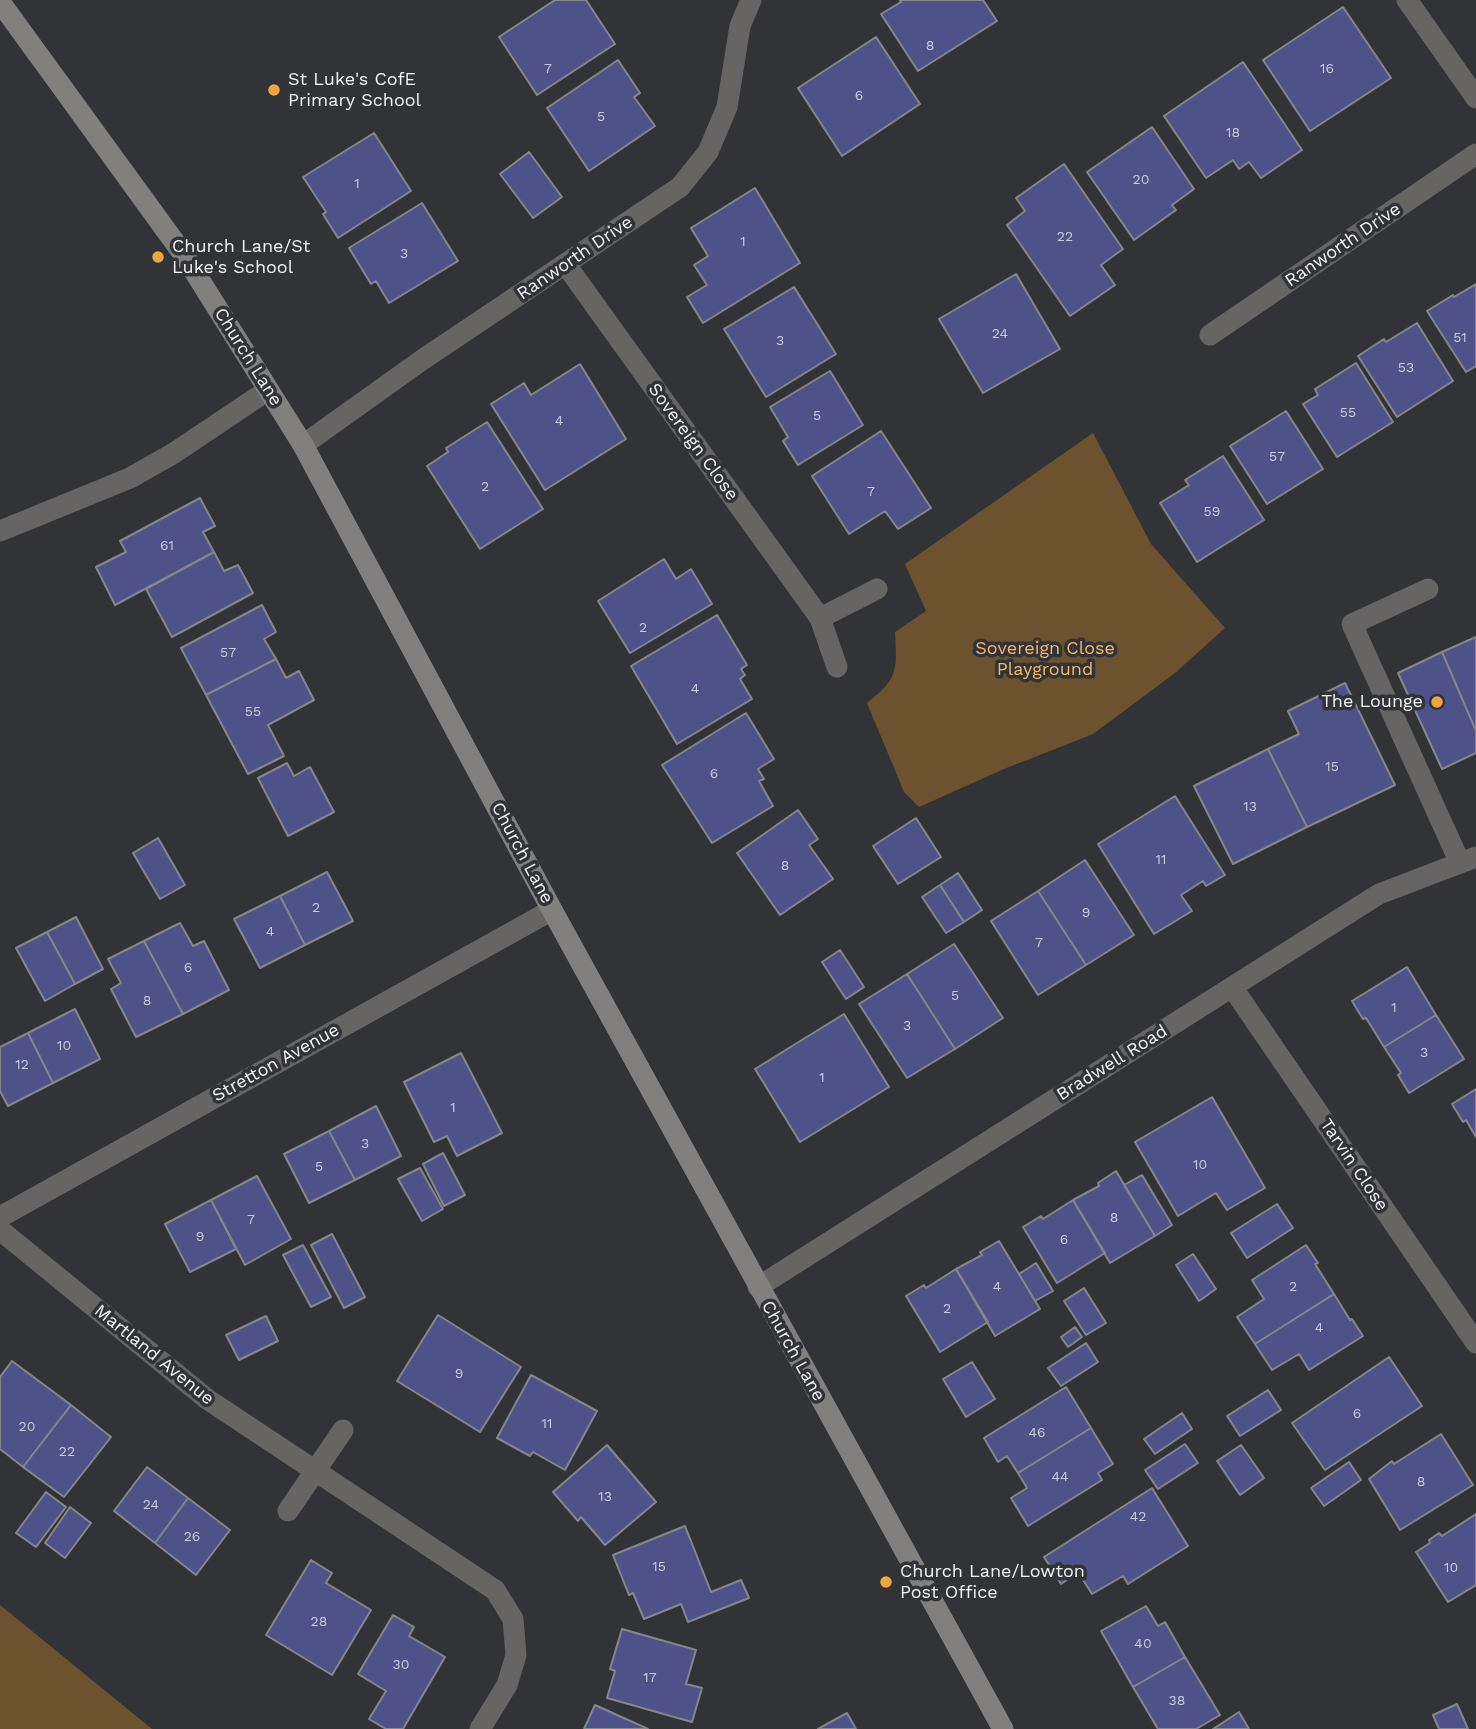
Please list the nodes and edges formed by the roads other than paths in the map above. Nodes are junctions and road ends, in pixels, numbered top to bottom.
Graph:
1 (751, 0) edge
2 (1407, 0) edge
3 (0, 2) edge
4 (1476, 97) edge
5 (1476, 154) edge
6 (566, 265) junction
7 (1210, 335) dead end
8 (268, 390) junction
9 (303, 445) junction
10 (0, 531) edge
11 (877, 589) dead end
12 (1428, 589) dead end
13 (820, 618) junction
14 (837, 667) dead end
15 (1468, 860) edge
16 (552, 910) junction
17 (1232, 987) junction
18 (0, 1217) edge
19 (0, 1230) edge
20 (758, 1287) junction
21 (1476, 1343) edge
22 (343, 1430) dead end
23 (316, 1471) junction
24 (288, 1511) dead end
25 (480, 1729) edge
26 (1003, 1729) edge

1 - 6 street, Ranworth Drive
2 - 4 street
3 - 8 main road, Church Lane
5 - 7 street, Ranworth Drive
6 - 9 street, Ranworth Drive
6 - 13 street, Sovereign Close
8 - 9 main road, Church Lane
8 - 10 street
9 - 16 main road, Church Lane
11 - 13 street
12 - 15 street
13 - 14 street, Sovereign Close
15 - 17 street, Bradwell Road
16 - 18 street, Stretton Avenue
16 - 20 main road, Church Lane
17 - 20 street, Bradwell Road
17 - 21 street, Tarvin Close
19 - 23 street, Martland Avenue
20 - 26 main road, Church Lane
22 - 23 street
23 - 24 street
23 - 25 street, Martland Avenue

